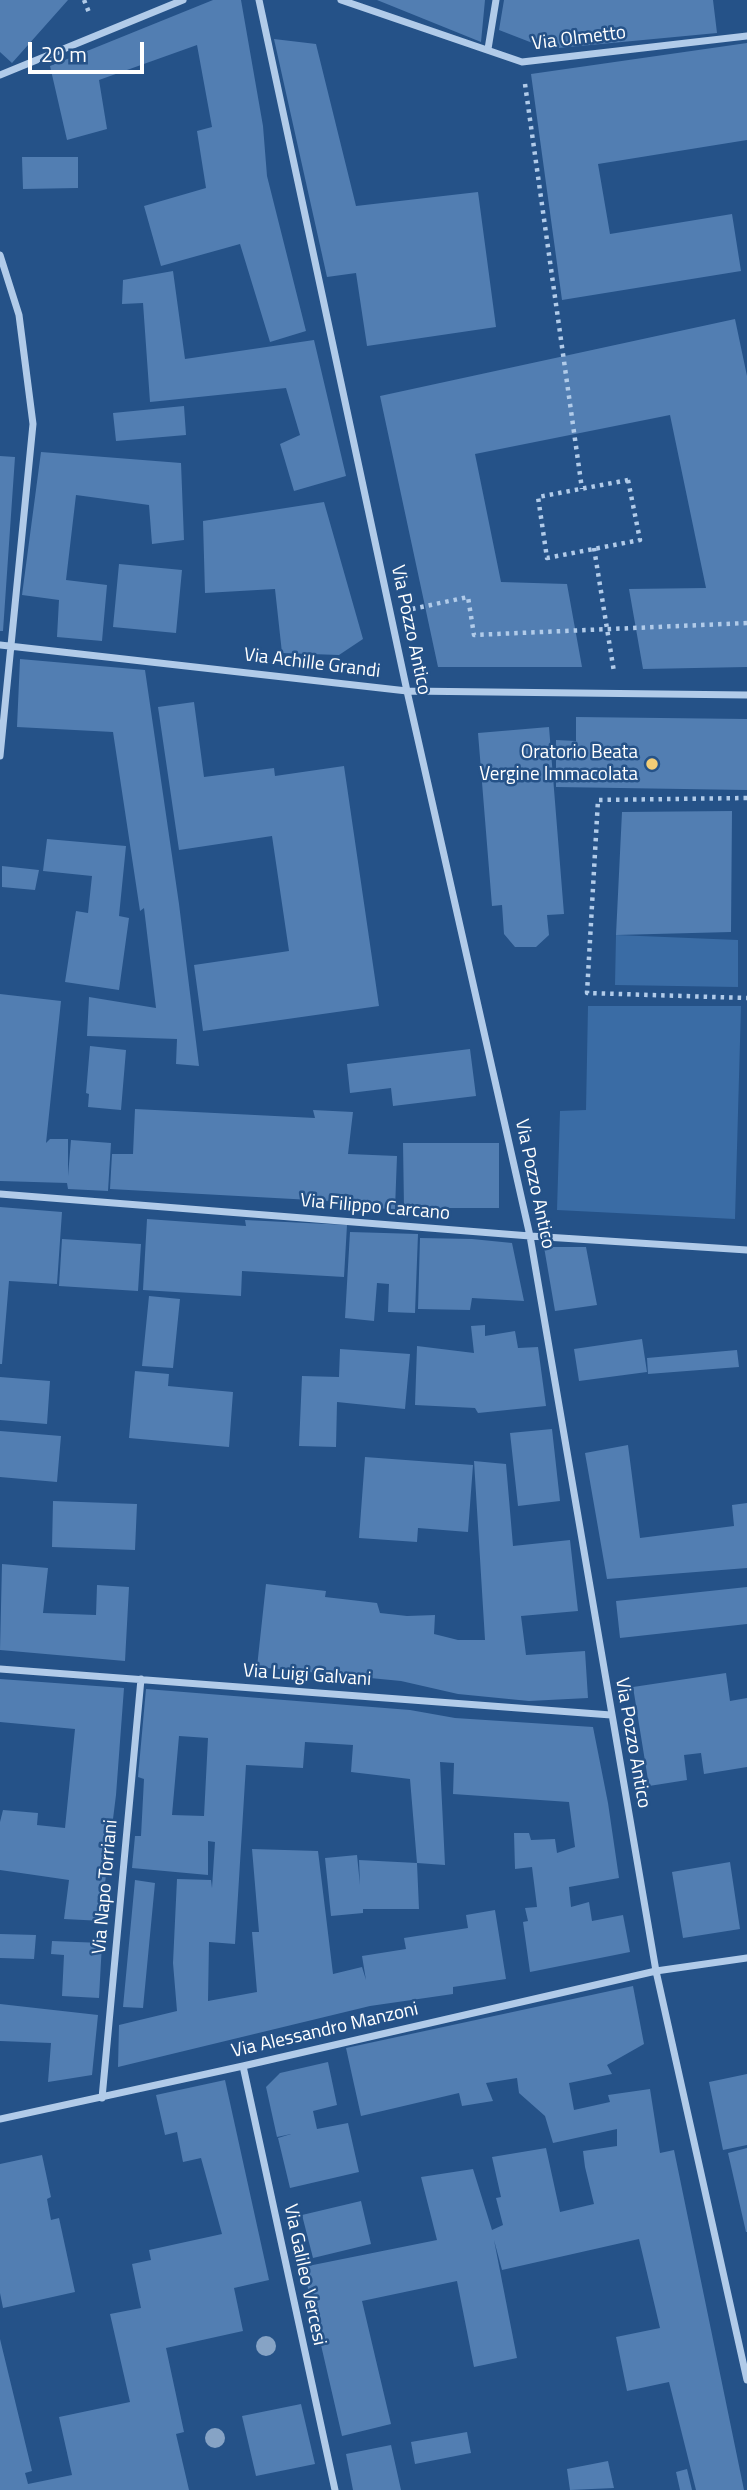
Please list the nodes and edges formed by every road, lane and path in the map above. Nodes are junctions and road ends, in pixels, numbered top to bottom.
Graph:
1 (183, 0) edge
2 (259, 0) edge
3 (341, 0) edge
4 (496, 0) edge
5 (747, 36) edge
6 (488, 49) junction
7 (522, 62) junction
8 (0, 75) edge
9 (0, 255) edge
10 (582, 489) junction
11 (594, 548) junction
12 (390, 613) junction
13 (747, 623) edge
14 (607, 629) junction
15 (0, 645) edge
16 (11, 645) junction
17 (407, 691) junction
18 (617, 693) junction
19 (747, 695) edge
20 (0, 756) edge
21 (747, 799) edge
22 (747, 998) edge
23 (0, 1194) edge
24 (530, 1236) junction
25 (747, 1250) edge
26 (0, 1669) edge
27 (141, 1679) junction
28 (611, 1715) junction
29 (747, 1958) edge
30 (656, 1971) junction
31 (243, 2066) junction
32 (102, 2098) junction
33 (0, 2119) edge
34 (747, 2380) edge
35 (335, 2490) edge

1 - 8 street
2 - 12 street, Via Pozzo Antico
3 - 6 street, Via Olmetto
4 - 6 street
5 - 7 street, Via Olmetto
6 - 7 street, Via Olmetto
7 - 10 path
9 - 16 street
10 - 11 path
10 - 11 path
11 - 14 path
12 - 14 path
12 - 17 street, Via Pozzo Antico
13 - 14 path
14 - 18 path
15 - 16 street, Via Achille Grandi
16 - 17 street, Via Achille Grandi
16 - 20 street
17 - 18 street, Via Achille Grandi
17 - 24 street, Via Pozzo Antico
18 - 19 street, Via Achille Grandi
21 - 22 path
23 - 24 street, Via Filippo Carcano
24 - 25 street, Via Filippo Carcano
24 - 28 street, Via Pozzo Antico
26 - 27 street, Via Luigi Galvani
27 - 28 street, Via Luigi Galvani
27 - 32 street, Via Napo Torriani
28 - 30 street, Via Pozzo Antico
29 - 30 street, Via Alessandro Manzoni
30 - 31 street, Via Alessandro Manzoni
30 - 34 street, Via Pozzo Antico
31 - 32 street, Via Alessandro Manzoni
31 - 35 street, Via Galileo Vercesi
32 - 33 street, Via Alessandro Manzoni

